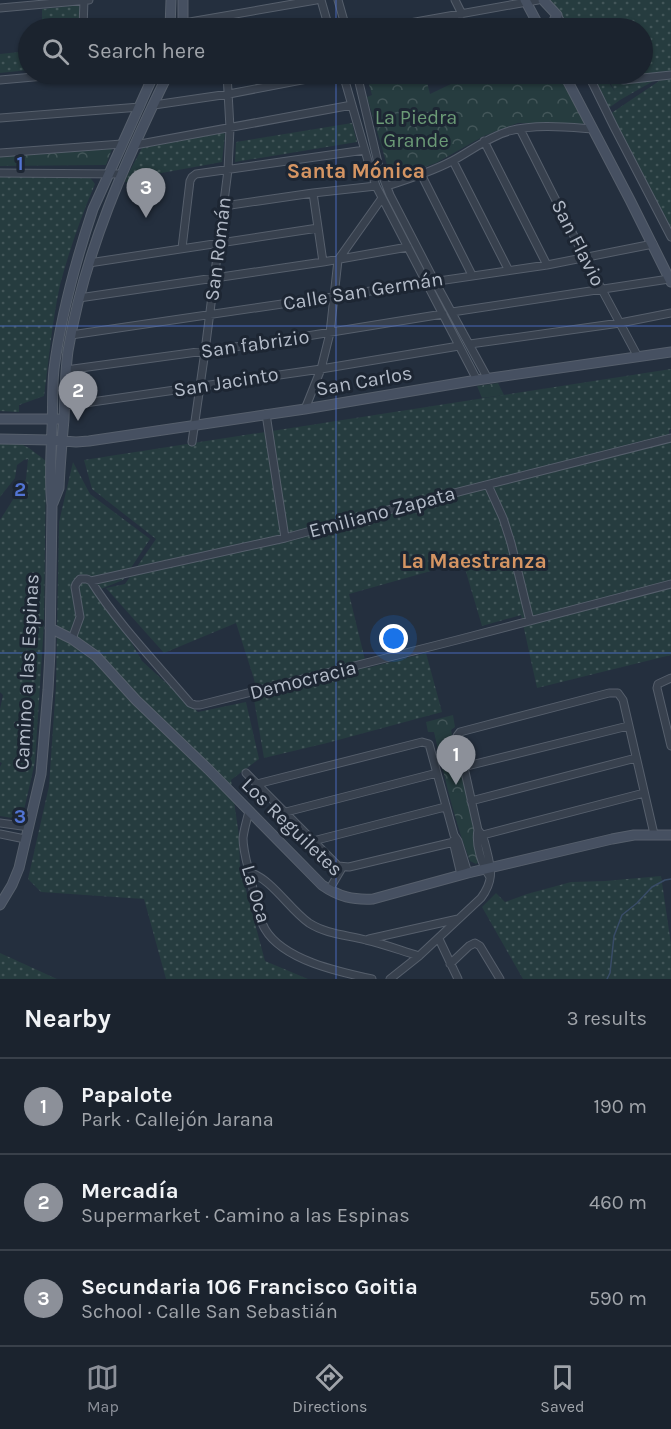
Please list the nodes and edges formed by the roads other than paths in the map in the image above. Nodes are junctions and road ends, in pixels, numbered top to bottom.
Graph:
1 (84, 0) edge
2 (89, 0) edge
3 (171, 0) edge
4 (183, 0) edge
5 (316, 0) edge
6 (321, 0) edge
7 (338, 0) edge
8 (454, 0) edge
9 (538, 0) edge
10 (543, 0) edge
11 (526, 1) edge
12 (0, 8) edge
13 (462, 14) junction
14 (557, 15) junction
15 (83, 18) edge
16 (170, 18) edge
17 (183, 18) edge
18 (224, 18) edge
19 (326, 18) edge
20 (343, 18) edge
21 (449, 18) edge
22 (535, 18) edge
23 (555, 18) edge
24 (559, 18) edge
25 (671, 75) edge
26 (653, 77) edge
27 (18, 78) edge
28 (0, 80) edge
29 (150, 84) edge
30 (163, 84) edge
31 (228, 84) edge
32 (281, 84) edge
33 (346, 84) edge
34 (359, 84) edge
35 (569, 84) edge
36 (593, 84) edge
37 (229, 94) junction
38 (154, 105) junction
39 (352, 105) junction
40 (140, 106) junction
41 (0, 118) edge
42 (230, 128) junction
43 (520, 129) junction
44 (593, 129) junction
45 (484, 141) junction
46 (123, 144) junction
47 (135, 145) junction
48 (365, 150) junction
49 (0, 153) edge
50 (453, 160) junction
51 (228, 170) junction
52 (0, 173) edge
53 (108, 173) junction
54 (122, 174) junction
55 (421, 174) junction
56 (376, 186) junction
57 (387, 186) junction
58 (314, 193) junction
59 (382, 198) junction
60 (224, 206) junction
61 (318, 228) junction
62 (671, 237) edge
63 (219, 243) junction
64 (653, 244) junction
65 (182, 248) junction
66 (408, 248) junction
67 (585, 258) junction
68 (338, 260) junction
69 (323, 262) junction
70 (89, 263) junction
71 (547, 264) junction
72 (508, 269) junction
73 (472, 275) junction
74 (214, 279) junction
75 (435, 280) junction
76 (670, 280) edge
77 (426, 282) junction
78 (602, 290) junction
79 (334, 297) junction
80 (79, 298) junction
81 (452, 312) junction
82 (671, 313) edge
83 (443, 314) junction
84 (209, 315) junction
85 (620, 322) junction
86 (330, 333) junction
87 (71, 335) junction
88 (470, 344) junction
89 (459, 346) junction
90 (205, 351) junction
91 (671, 352) edge
92 (638, 357) junction
93 (321, 369) junction
94 (66, 370) junction
95 (488, 379) junction
96 (477, 380) junction
97 (200, 387) junction
98 (64, 406) junction
99 (305, 409) junction
100 (266, 414) junction
101 (52, 418) junction
102 (0, 419) edge
103 (64, 419) junction
104 (194, 424) junction
105 (671, 438) edge
106 (0, 439) edge
107 (51, 440) junction
108 (62, 441) junction
109 (192, 442) dead end
110 (488, 485) junction
111 (52, 506) junction
112 (285, 538) junction
113 (91, 581) junction
114 (671, 584) edge
115 (530, 621) junction
116 (50, 628) junction
117 (72, 639) junction
118 (671, 678) edge
119 (667, 716) edge
120 (628, 726) junction
121 (671, 746) edge
122 (636, 758) junction
123 (463, 766) junction
124 (246, 773) dead end
125 (437, 773) junction
126 (257, 784) junction
127 (644, 793) junction
128 (471, 801) junction
129 (446, 807) junction
130 (249, 811) junction
131 (285, 812) junction
132 (0, 823) edge
133 (29, 827) junction
134 (479, 833) junction
135 (0, 834) edge
136 (654, 834) junction
137 (671, 835) edge
138 (25, 839) junction
139 (455, 840) junction
140 (313, 841) junction
141 (342, 868) junction
142 (489, 871) junction
143 (249, 872) junction
144 (465, 874) junction
145 (329, 890) junction
146 (0, 905) edge
147 (459, 919) junction
148 (439, 939) junction
149 (367, 940) junction
150 (420, 956) junction
151 (450, 963) junction
152 (372, 979) edge
153 (390, 979) edge
154 (458, 979) edge
155 (500, 979) edge

1 - 2 street
1 - 12 street
1 - 15 street
3 - 16 street
4 - 17 street
5 - 18 street
6 - 19 street
7 - 20 street
8 - 13 street
9 - 11 street
10 - 14 street
11 - 13 street
11 - 22 street
13 - 21 street
14 - 23 street
14 - 24 street
25 - 26 street
27 - 28 street
29 - 40 street, Camino a las Espinas
30 - 38 street, Camino a las Espinas
31 - 37 street, San Román
32 - 37 street
33 - 39 street
34 - 57 street
35 - 44 street
36 - 62 street
37 - 38 street
37 - 42 street, San Román
38 - 47 street, Camino a las Espinas
39 - 42 street
39 - 48 street
40 - 41 street
40 - 46 street, Camino a las Espinas
42 - 47 street
42 - 51 street, San Román
43 - 44 street
43 - 45 street
43 - 67 street, San Flavio
44 - 64 street
45 - 50 street
45 - 71 street
46 - 49 street
46 - 53 street, Camino a las Espinas
47 - 54 street, Camino a las Espinas
48 - 51 street
48 - 56 street
50 - 55 street
50 - 72 street
51 - 60 street, San Román
51 - 65 street
52 - 53 street
53 - 54 street
53 - 101 street, Camino a las Espinas
54 - 70 street, Camino a las Espinas
55 - 57 street
55 - 73 street
56 - 58 street
56 - 59 street
57 - 75 street
58 - 60 street
58 - 61 street
59 - 66 street
59 - 68 street
60 - 63 street, San Román
61 - 63 street
61 - 69 street
63 - 65 street
63 - 74 street, San Román
64 - 67 street, Calle San Germán
64 - 76 street
65 - 70 street
66 - 68 street
66 - 77 street
67 - 71 street, Calle San Germán
67 - 78 street, San Flavio
68 - 69 street
68 - 79 street
69 - 74 street
70 - 80 street, Camino a las Espinas
71 - 72 street, Calle San Germán
72 - 73 street, Calle San Germán
73 - 75 street, Calle San Germán
74 - 80 street
74 - 84 street, San Román
75 - 77 street, Calle San Germán
75 - 81 street
76 - 78 street
77 - 79 street, Calle San Germán
77 - 83 street
78 - 81 street
78 - 85 street, San Flavio
79 - 84 street, Calle San Germán
79 - 86 street
80 - 87 street, Camino a las Espinas
81 - 88 street
82 - 85 street
83 - 86 street, San fabrizio
83 - 89 street
84 - 87 street, Calle San Germán
84 - 90 street, San Román
85 - 88 street
85 - 92 street, San Flavio
86 - 90 street, San fabrizio
86 - 93 street
87 - 94 street, Camino a las Espinas
88 - 95 street
89 - 93 street, San Jacinto
89 - 96 street
90 - 94 street, San fabrizio
90 - 97 street, San Román
91 - 92 street, San Carlos
92 - 95 street, San Carlos
93 - 97 street, San Jacinto
93 - 99 street
94 - 98 street, Camino a las Espinas
95 - 96 street, San Carlos
96 - 99 street, San Carlos
97 - 98 street, San Jacinto
97 - 104 street, San Román
98 - 103 street, Camino a las Espinas
99 - 100 street, San Carlos
100 - 104 street, San Carlos
100 - 112 street
101 - 102 street
101 - 103 street
101 - 107 street, Camino a las Espinas
103 - 108 street, Camino a las Espinas
104 - 108 street, San Carlos
104 - 109 street, San Román
105 - 110 street, Emiliano Zapata
106 - 107 street, San Carlos
107 - 108 street, San Carlos
107 - 111 street, Camino a las Espinas
108 - 111 street, Camino a las Espinas
110 - 112 street, Emiliano Zapata
110 - 115 street
111 - 116 street, Camino a las Espinas
112 - 113 street, Emiliano Zapata
113 - 115 street, Democracia
113 - 117 street
114 - 115 street, Democracia
116 - 117 street, Los Reguiletes
116 - 133 street, Camino a las Espinas
117 - 130 street, Los Reguiletes
118 - 119 street
119 - 121 street
120 - 122 street
120 - 123 street
120 - 123 street
122 - 127 street
122 - 128 street
123 - 128 street
124 - 126 street
125 - 126 street
125 - 129 street
125 - 131 street
126 - 131 street
127 - 134 street
127 - 136 street
128 - 134 street
129 - 139 street
129 - 140 street
130 - 143 street, La Oca
130 - 145 street, Los Reguiletes
131 - 140 street
132 - 133 street
133 - 138 street, Camino a las Espinas
134 - 142 street
135 - 138 street
136 - 137 street, Los Reguiletes
136 - 142 street, Los Reguiletes
138 - 146 street, Camino a las Espinas
139 - 141 street
139 - 144 street
140 - 141 street
141 - 145 street
142 - 144 street, Los Reguiletes
142 - 147 street
143 - 149 street
143 - 152 street, La Oca
144 - 145 street, Los Reguiletes
147 - 148 street
147 - 149 street
148 - 150 street
148 - 151 street
149 - 150 street
150 - 153 street
151 - 154 street
151 - 155 street

